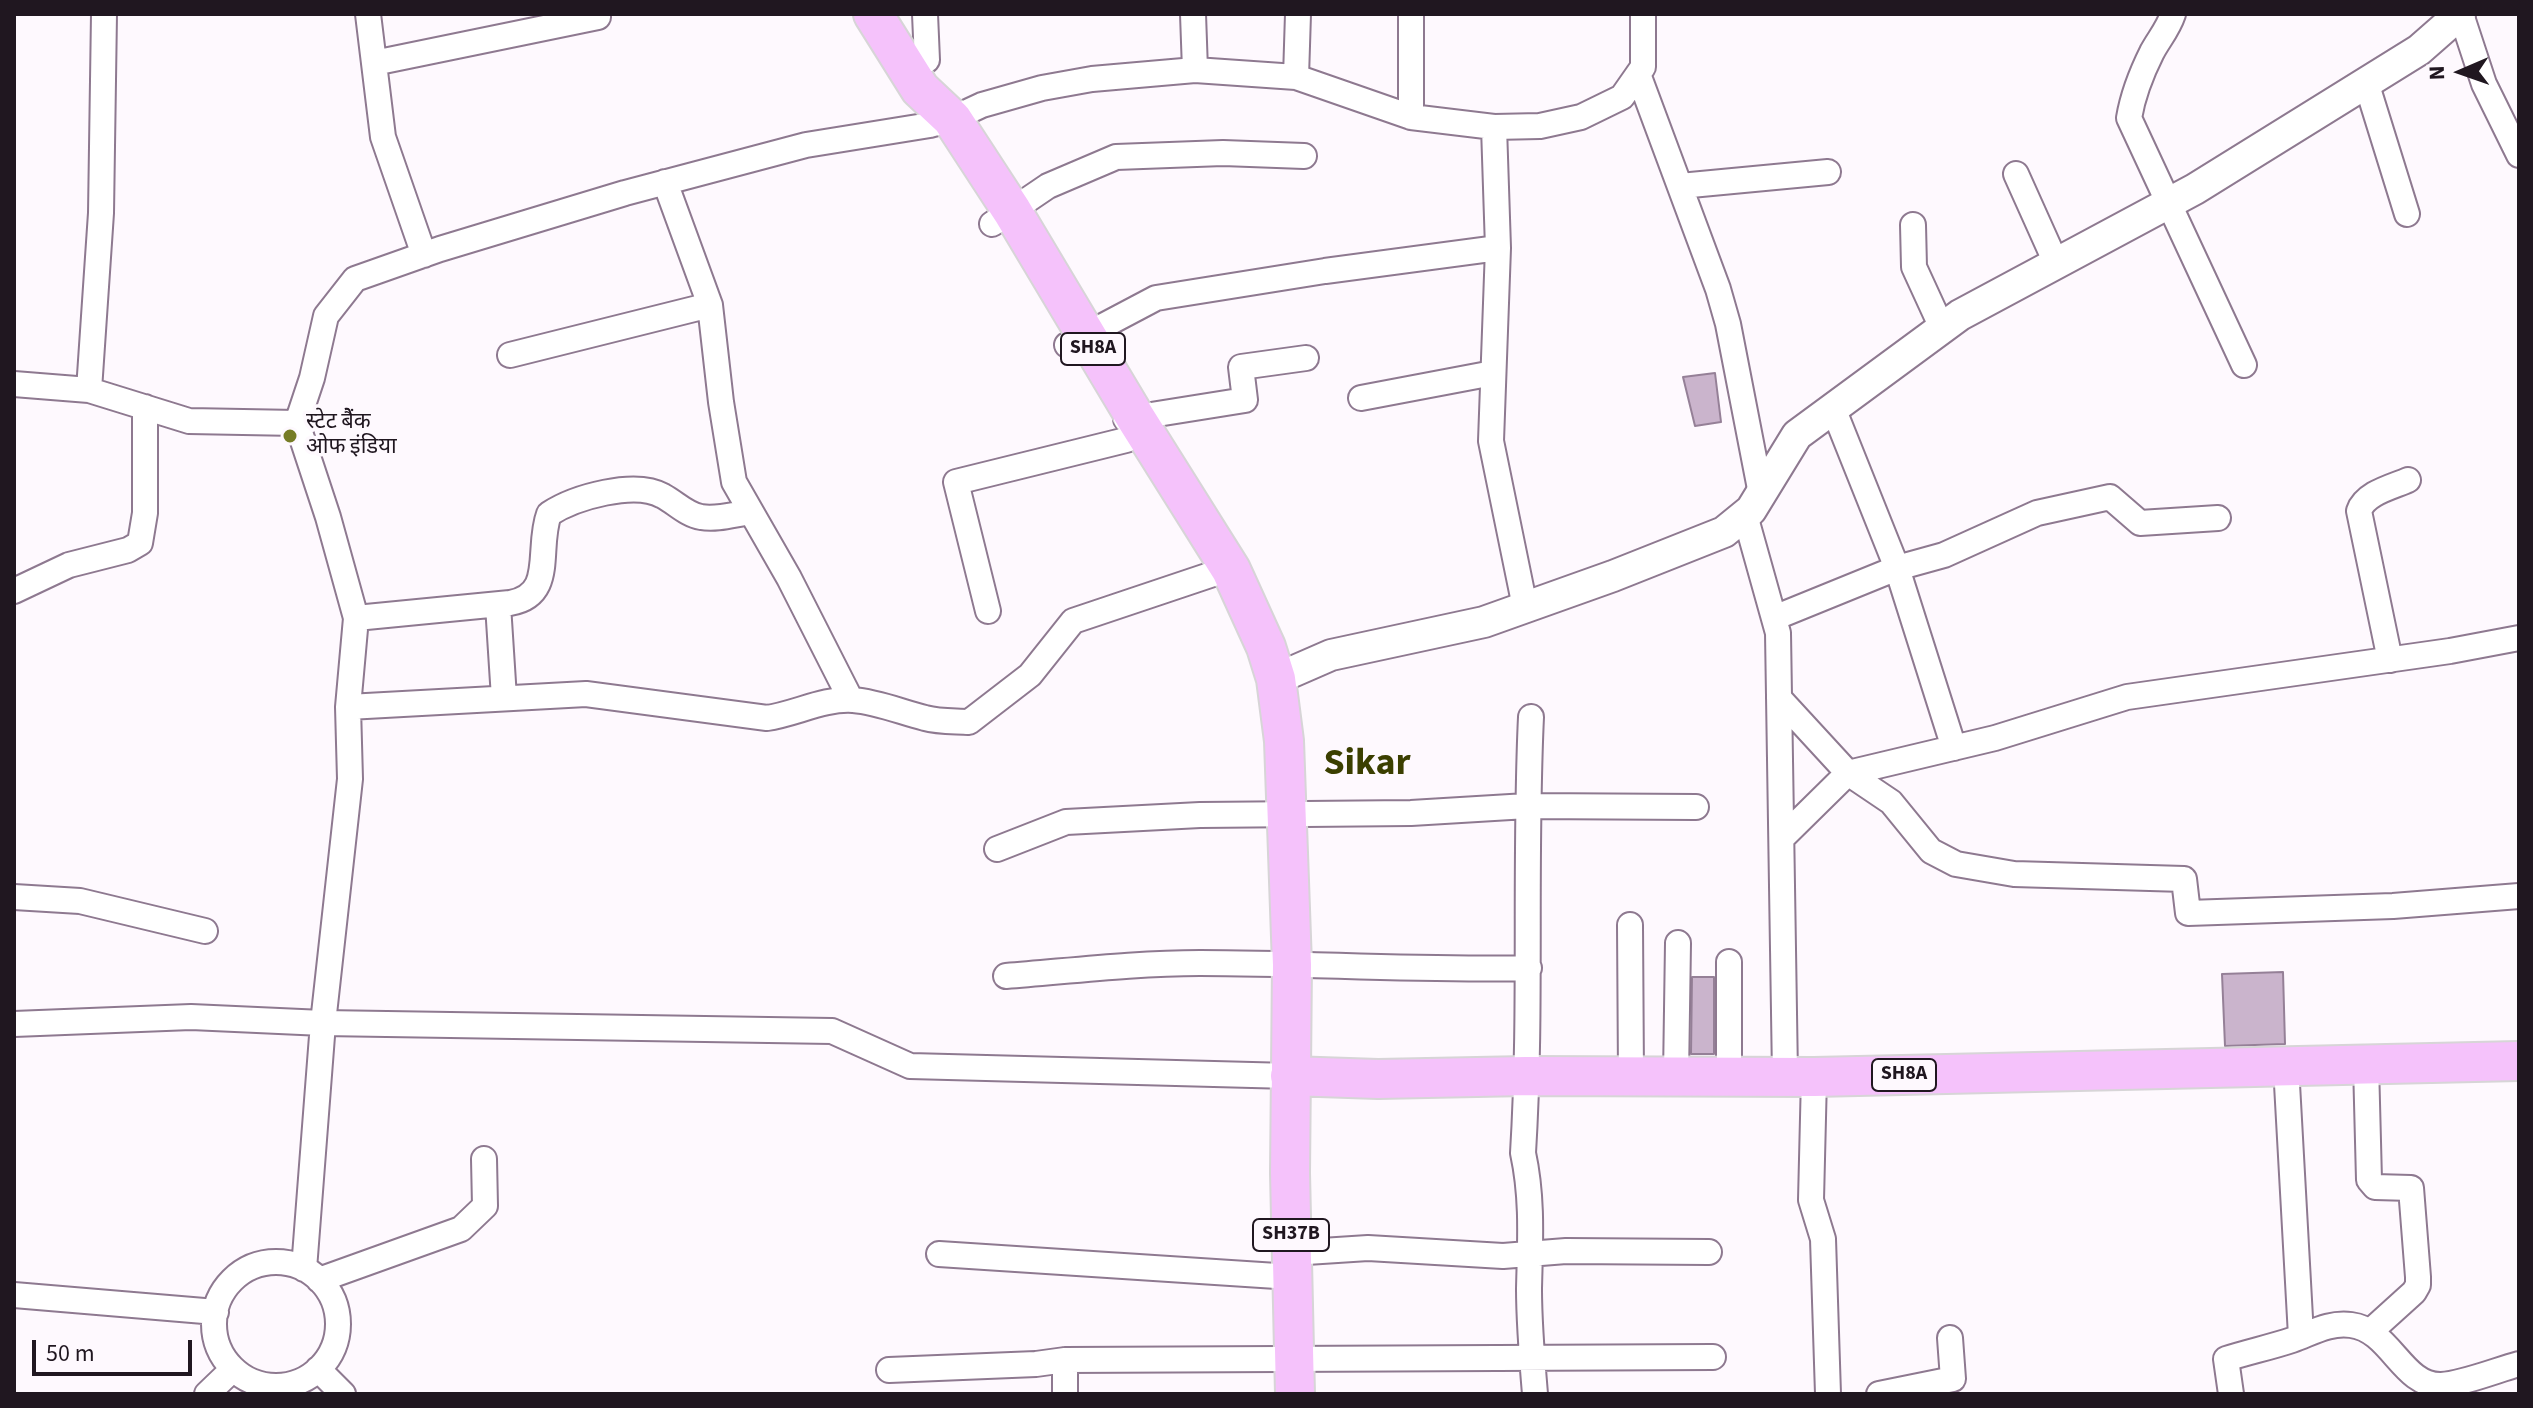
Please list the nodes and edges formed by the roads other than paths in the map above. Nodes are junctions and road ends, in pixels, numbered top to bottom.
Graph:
1 (104, 14) edge
2 (368, 14) edge
3 (873, 14) edge
4 (925, 14) edge
5 (1193, 14) edge
6 (1298, 14) edge
7 (1411, 14) edge
8 (1643, 14) edge
9 (2173, 14) edge
10 (2461, 14) edge
11 (598, 17) dead end
12 (374, 63) junction
13 (1195, 70) junction
14 (923, 74) junction
15 (1638, 74) junction
16 (1296, 77) junction
17 (2366, 82) junction
18 (1411, 117) junction
19 (941, 122) junction
20 (1494, 127) junction
21 (2519, 155) edge
22 (1304, 156) dead end
23 (1828, 172) dead end
24 (2016, 174) dead end
25 (665, 182) junction
26 (1680, 186) junction
27 (2170, 202) junction
28 (2407, 214) dead end
29 (1002, 218) junction
30 (1913, 225) dead end
31 (1498, 248) junction
32 (424, 255) junction
33 (2056, 263) junction
34 (710, 305) junction
35 (1942, 328) junction
36 (1076, 341) junction
37 (510, 355) dead end
38 (1306, 358) dead end
39 (2244, 365) dead end
40 (1493, 373) junction
41 (14, 384) edge
42 (89, 390) junction
43 (1361, 398) dead end
44 (145, 407) junction
45 (1833, 408) junction
46 (297, 423) junction
47 (1125, 426) junction
48 (2408, 480) dead end
49 (1753, 505) junction
50 (751, 512) junction
51 (2218, 518) dead end
52 (1897, 568) junction
53 (1213, 574) junction
54 (14, 591) edge
55 (498, 605) junction
56 (1525, 607) junction
57 (988, 611) dead end
58 (356, 618) junction
59 (1774, 618) junction
60 (1252, 621) junction
61 (2519, 638) edge
62 (2390, 660) junction
63 (1276, 679) junction
64 (504, 698) junction
65 (1779, 698) junction
66 (851, 700) junction
67 (348, 707) junction
68 (1531, 717) dead end
69 (1954, 748) junction
70 (1848, 773) junction
71 (1527, 806) junction
72 (1696, 807) dead end
73 (1285, 814) junction
74 (1782, 838) junction
75 (997, 849) dead end
76 (2519, 896) edge
77 (14, 897) edge
78 (1630, 925) dead end
79 (205, 931) dead end
80 (1678, 943) dead end
81 (1729, 962) dead end
82 (1292, 965) junction
83 (1529, 968) junction
84 (1006, 976) dead end
85 (323, 1023) junction
86 (14, 1024) edge
87 (2519, 1061) edge
88 (2366, 1064) junction
89 (2286, 1066) junction
90 (1729, 1075) junction
91 (1290, 1076) junction
92 (1526, 1076) junction
93 (1631, 1076) junction
94 (1676, 1076) junction
95 (1799, 1076) junction
96 (484, 1159) dead end
97 (1532, 1252) junction
98 (1709, 1252) dead end
99 (939, 1254) dead end
100 (1292, 1265) junction
101 (312, 1274) junction
102 (14, 1295) edge
103 (216, 1312) junction
104 (2372, 1330) junction
105 (2301, 1336) junction
106 (1950, 1338) dead end
107 (1713, 1357) dead end
108 (1532, 1358) junction
109 (1065, 1360) junction
110 (2519, 1364) edge
111 (233, 1369) junction
112 (889, 1370) dead end
113 (1295, 1376) edge
114 (305, 1381) edge
115 (207, 1394) edge
116 (343, 1394) edge
117 (1065, 1394) edge
118 (1535, 1394) edge
119 (1828, 1394) edge
120 (1879, 1394) edge
121 (2231, 1394) edge

1 - 42 street
2 - 12 street
3 - 14 main road, SH8A
4 - 14 street
5 - 13 street
6 - 16 street
7 - 18 street
8 - 15 street
9 - 27 street
10 - 17 street
10 - 21 street
11 - 12 street
12 - 32 street
13 - 16 street
13 - 19 street
14 - 19 main road, SH8A
15 - 20 street
15 - 26 street
16 - 18 street
17 - 27 street
17 - 28 street
18 - 20 street
19 - 25 street
19 - 29 main road, SH8A
20 - 31 street
22 - 29 street
23 - 26 street
24 - 33 street
25 - 32 street
25 - 34 street
26 - 49 street
27 - 33 street
27 - 39 street
29 - 36 main road, SH8A
30 - 35 street
31 - 36 street
31 - 40 street
32 - 46 street
33 - 35 street
34 - 37 street
34 - 50 street
35 - 45 street
36 - 47 main road, SH8A
38 - 47 street
40 - 43 street
40 - 56 street
41 - 42 street
42 - 44 street
44 - 46 street
44 - 54 street
45 - 49 street
45 - 52 street
46 - 58 street
47 - 53 main road, SH8A
47 - 57 street
47 - 60 main road, SH8A
48 - 62 street
49 - 56 street
49 - 59 street
50 - 55 street
50 - 66 street
51 - 52 street
52 - 59 street
52 - 69 street
53 - 60 main road, SH8A
53 - 66 street
55 - 58 street
55 - 64 street
56 - 63 street
58 - 67 street
59 - 65 street
60 - 63 main road, SH8A
61 - 62 street
62 - 69 street
63 - 73 main road, SH8A
64 - 66 street
64 - 67 street
65 - 70 street
65 - 74 street
67 - 85 street
68 - 71 street
69 - 70 street
70 - 74 street
70 - 76 street
71 - 72 street
71 - 73 street
71 - 83 street
73 - 75 street
73 - 82 main road, SH8A
74 - 95 street
77 - 79 street
78 - 93 street
80 - 94 street
81 - 90 street
82 - 83 street
82 - 84 street
82 - 91 main road, SH8A
83 - 92 street
85 - 86 street
85 - 91 street
85 - 101 street
87 - 88 main road, SH8A
88 - 89 main road, SH8A
88 - 104 street
89 - 95 main road, SH8A
89 - 105 street
90 - 94 main road, SH8A
90 - 95 main road, SH8A
91 - 92 main road, SH8A
91 - 100 main road, SH37B
92 - 93 main road, SH8A
92 - 97 street
93 - 94 main road, SH8A
95 - 119 street
96 - 101 street
97 - 98 street
97 - 100 street
97 - 108 street
99 - 100 street
100 - 113 main road, SH37B
101 - 103 street
101 - 114 street
102 - 103 street
103 - 111 street
104 - 105 street
104 - 110 street
105 - 121 street
106 - 120 street
107 - 108 street
108 - 113 street
108 - 118 street
109 - 112 street
109 - 113 street
109 - 117 street
111 - 114 street
111 - 115 street
114 - 116 street

